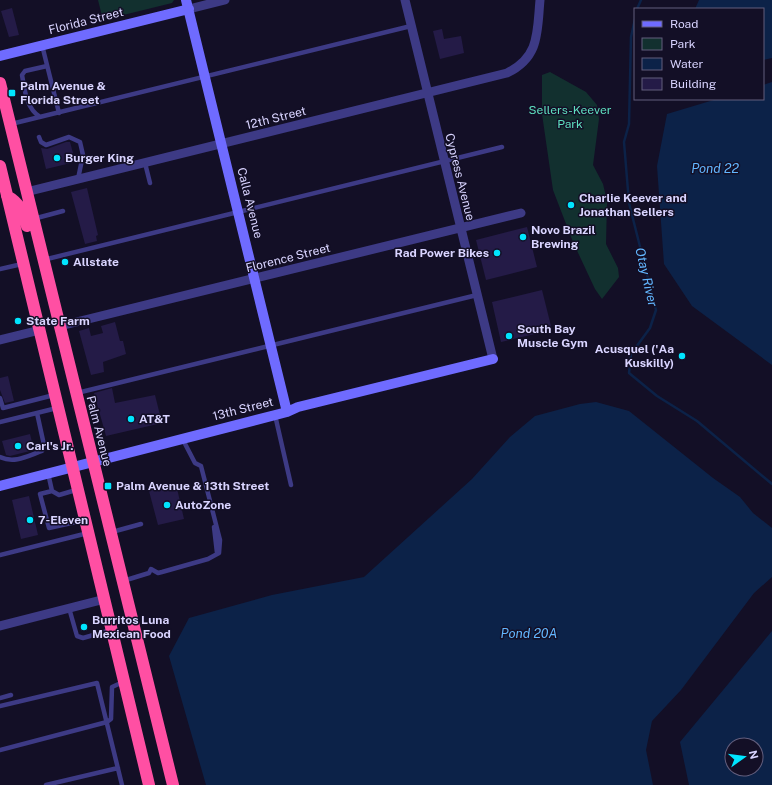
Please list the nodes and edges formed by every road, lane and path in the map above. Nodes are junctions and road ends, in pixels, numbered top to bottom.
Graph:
1 (225, 0) edge
2 (405, 0) edge
3 (540, 0) edge
4 (188, 5) edge
5 (411, 26) junction
6 (42, 45) junction
7 (0, 56) edge
8 (47, 66) junction
9 (205, 77) junction
10 (0, 84) edge
11 (428, 93) junction
12 (59, 112) junction
13 (40, 117) junction
14 (10, 124) junction
15 (39, 136) dead end
16 (222, 144) junction
17 (502, 146) dead end
18 (444, 161) junction
19 (145, 163) junction
20 (0, 170) edge
21 (78, 180) junction
22 (150, 183) dead end
23 (26, 192) junction
24 (4, 197) edge
25 (63, 211) dead end
26 (238, 212) junction
27 (521, 213) dead end
28 (33, 219) junction
29 (461, 228) junction
30 (43, 260) junction
31 (24, 264) junction
32 (0, 269) edge
33 (255, 278) junction
34 (477, 295) junction
35 (60, 326) junction
36 (40, 330) junction
37 (0, 340) edge
38 (271, 346) junction
39 (493, 359) joint
40 (76, 394) junction
41 (56, 395) junction
42 (0, 398) edge
43 (59, 408) junction
44 (287, 412) junction
45 (36, 413) junction
46 (275, 415) junction
47 (0, 422) edge
48 (182, 438) junction
49 (0, 457) edge
50 (93, 462) junction
51 (73, 467) junction
52 (48, 473) junction
53 (292, 485) dead end
54 (0, 486) edge
55 (78, 490) junction
56 (52, 491) junction
57 (86, 519) junction
58 (141, 524) dead end
59 (110, 532) junction
60 (89, 533) junction
61 (0, 555) edge
62 (122, 581) junction
63 (104, 599) junction
64 (69, 608) junction
65 (0, 626) edge
66 (112, 630) junction
67 (124, 681) junction
68 (11, 695) dead end
69 (0, 698) edge
70 (0, 706) edge
71 (107, 722) junction
72 (0, 750) edge
73 (118, 768) junction
74 (63, 783) edge
75 (46, 785) edge
76 (122, 785) edge
77 (149, 785) edge
78 (172, 785) edge

1 - 4 street, Florida Street
2 - 5 street, Cypress Avenue
3 - 11 street, 12th Street
4 - 6 street, Florida Street
4 - 9 street, Calla Avenue
5 - 9 lane
5 - 11 street, Cypress Avenue
6 - 7 street, Florida Street
6 - 8 lane
8 - 12 lane
8 - 13 lane
9 - 12 lane
9 - 16 street, Calla Avenue
10 - 14 highway, Palm Avenue
11 - 16 street, 12th Street
11 - 18 street, Cypress Avenue
12 - 13 lane
13 - 14 lane
14 - 23 highway, Palm Avenue
15 - 21 lane
16 - 19 street, 12th Street
16 - 26 street, Calla Avenue
17 - 18 lane
18 - 26 lane
18 - 29 street, Cypress Avenue
19 - 21 street, 12th Street
19 - 22 lane
20 - 24 highway
21 - 23 street, 12th Street
23 - 28 highway, Palm Avenue
24 - 30 highway
24 - 31 highway
25 - 28 lane
26 - 30 lane
26 - 33 street, Calla Avenue
27 - 29 street, Florence Street
28 - 30 highway, Palm Avenue
29 - 33 street, Florence Street
29 - 34 street, Cypress Avenue
30 - 35 highway, Palm Avenue
31 - 32 lane
31 - 36 highway
33 - 35 street, Florence Street
33 - 38 street, Calla Avenue
34 - 38 lane
34 - 39 street, Cypress Avenue
35 - 40 highway, Palm Avenue
36 - 37 street
36 - 41 highway
38 - 40 lane
38 - 44 street, Calla Avenue
39 - 44 street, 13th Street
40 - 50 highway, Palm Avenue
41 - 42 lane
41 - 43 highway
43 - 45 lane
43 - 51 highway
44 - 46 street, 13th Street
45 - 47 lane
45 - 49 lane
46 - 48 street, 13th Street
46 - 53 lane
48 - 50 street, 13th Street
48 - 62 lane
50 - 51 street, 13th Street
50 - 59 highway, Palm Avenue
51 - 52 street, 13th Street
51 - 55 highway
52 - 54 street, 13th Street
52 - 56 lane
55 - 56 lane
55 - 57 highway
56 - 57 lane
57 - 60 highway
58 - 59 lane
59 - 62 highway, Palm Avenue
60 - 61 lane
60 - 63 highway
62 - 78 highway, Palm Avenue
63 - 64 street
63 - 66 highway
64 - 65 street
64 - 66 lane
66 - 67 highway
67 - 71 lane
67 - 77 highway
68 - 69 lane
70 - 71 lane
71 - 72 lane
71 - 73 lane
73 - 74 lane
73 - 76 lane
74 - 75 lane

